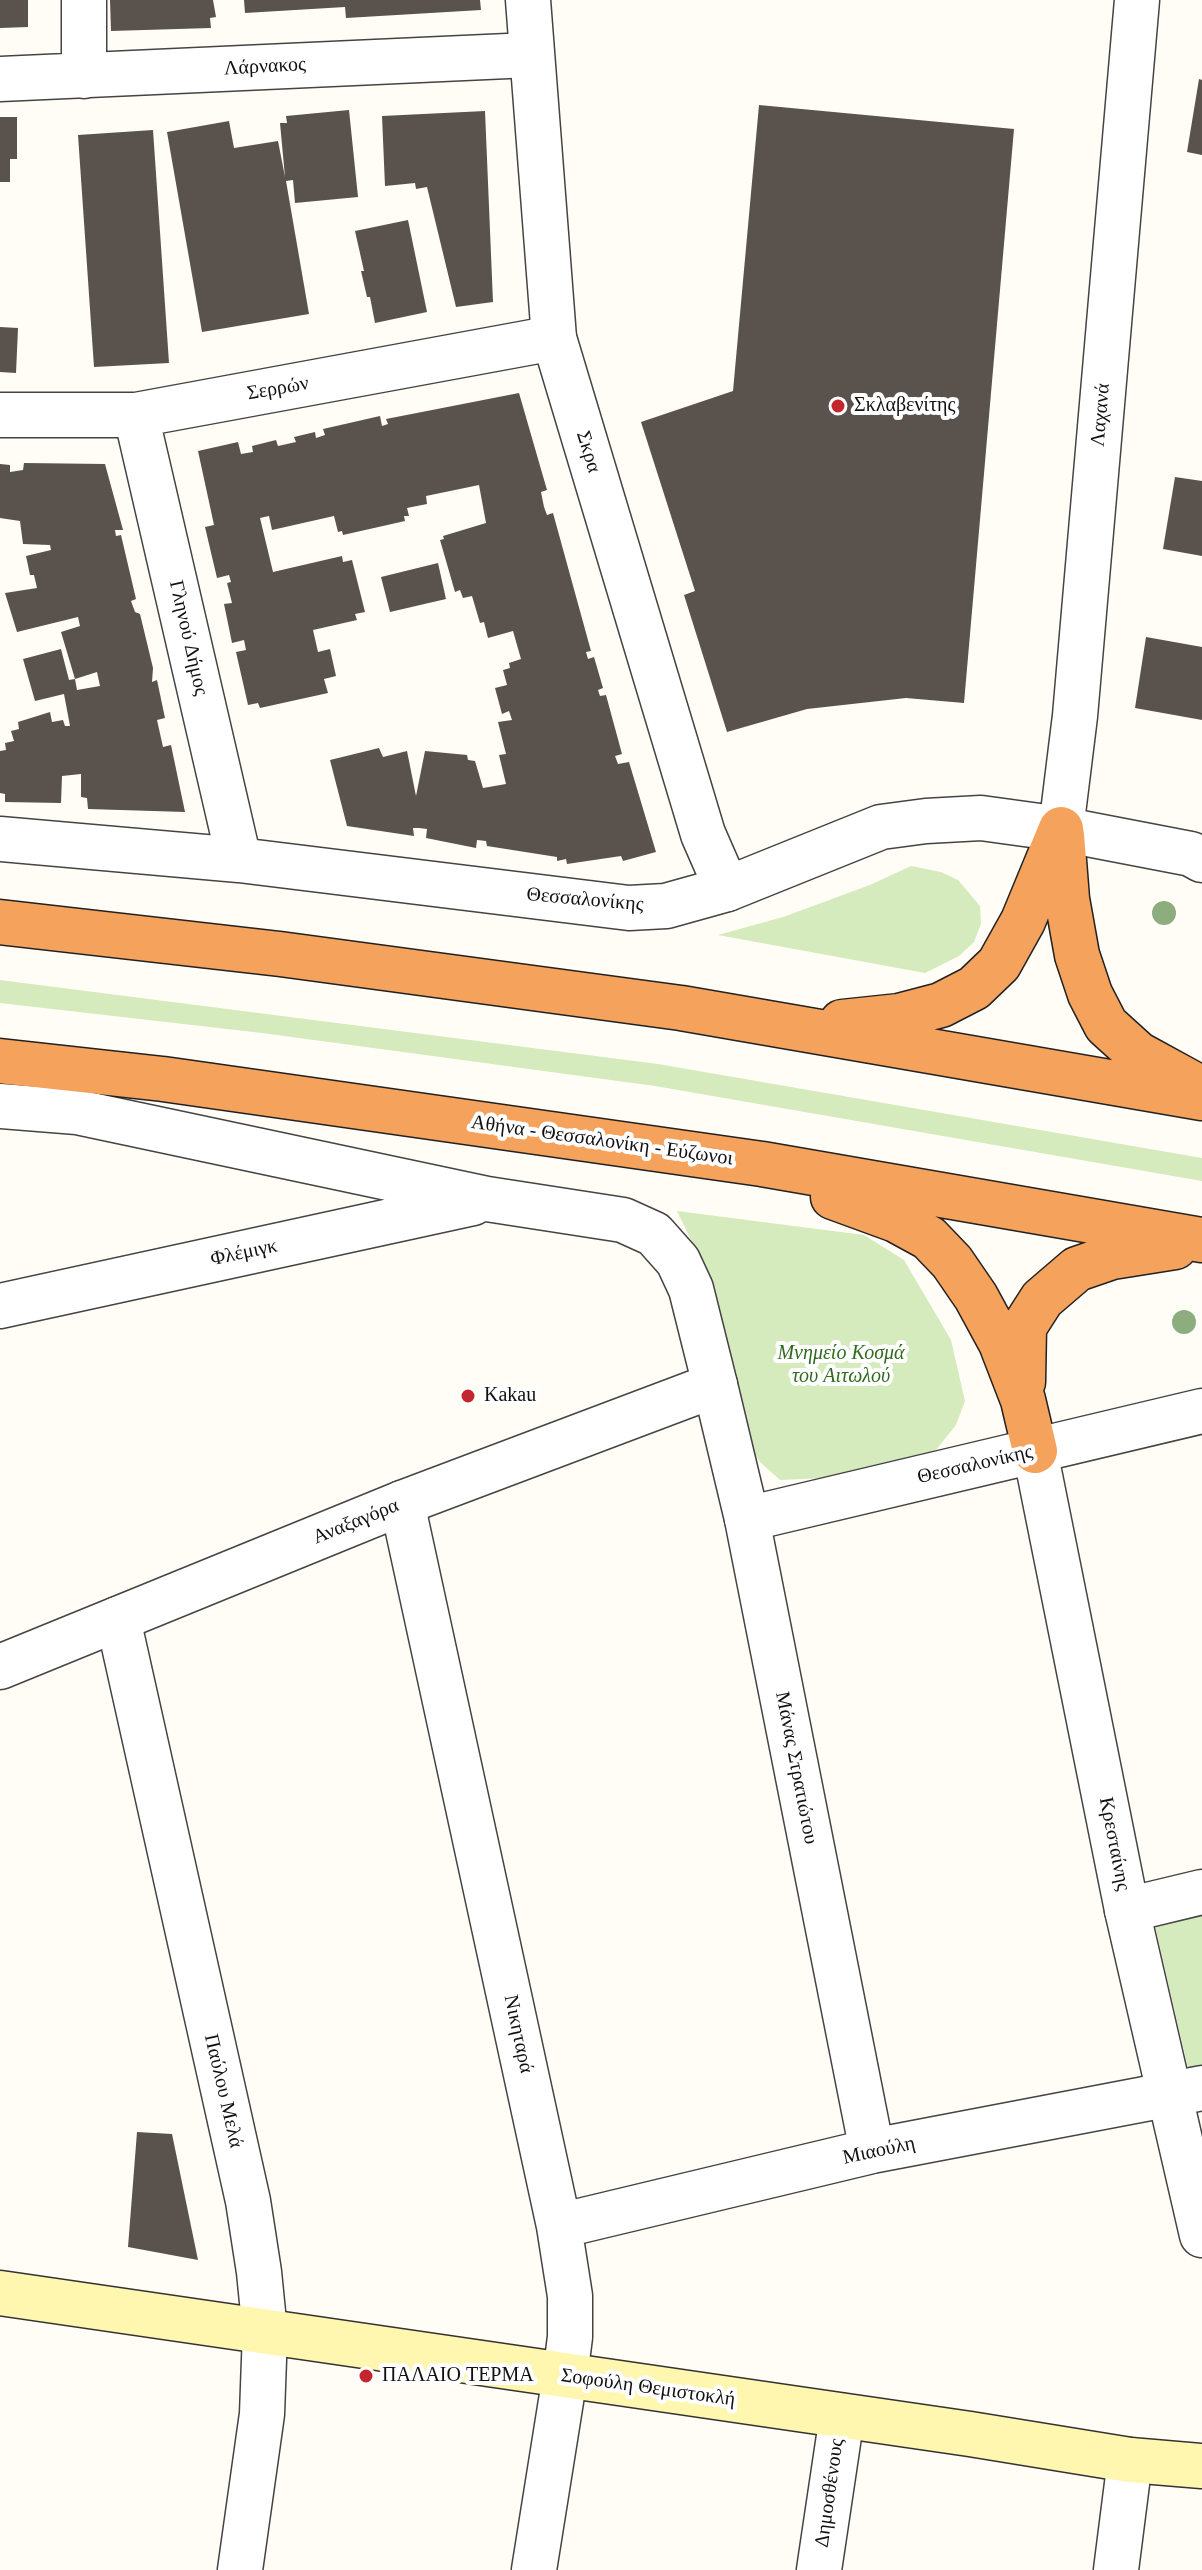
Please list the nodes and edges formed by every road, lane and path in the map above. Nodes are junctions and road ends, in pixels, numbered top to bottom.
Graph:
1 (84, 0) edge
2 (528, 0) edge
3 (1137, 0) edge
4 (530, 55) junction
5 (84, 76) junction
6 (0, 79) edge
7 (554, 338) junction
8 (0, 415) edge
9 (136, 415) junction
10 (1061, 829) junction
11 (0, 839) edge
12 (239, 860) junction
13 (1202, 860) edge
14 (727, 889) junction
15 (0, 922) edge
16 (794, 1028) junction
17 (0, 1061) edge
18 (1202, 1089) edge
19 (1202, 1098) edge
20 (0, 1106) edge
21 (762, 1164) junction
22 (487, 1199) junction
23 (1202, 1242) edge
24 (0, 1306) edge
25 (715, 1385) junction
26 (1023, 1400) junction
27 (1202, 1411) edge
28 (1035, 1451) junction
29 (402, 1503) junction
30 (747, 1519) junction
31 (118, 1619) junction
32 (0, 1667) edge
33 (1202, 1892) edge
34 (1127, 1910) junction
35 (1186, 2092) edge
36 (872, 2151) junction
37 (559, 2226) junction
38 (1202, 2235) edge
39 (0, 2293) edge
40 (265, 2332) junction
41 (565, 2376) junction
42 (842, 2416) junction
43 (1130, 2460) junction
44 (1202, 2466) edge
45 (240, 2570) edge
46 (534, 2570) edge
47 (819, 2570) edge
48 (1116, 2570) edge

1 - 5 street
2 - 4 street, Σκρα
3 - 10 street, Λαχανά
4 - 5 street, Λάρνακος
4 - 7 street, Σκρα
5 - 6 street, Λάρνακος
7 - 9 street, Σερρών
7 - 14 street, Σκρα
8 - 9 street, Σερρών
9 - 12 street, Γληνού Δήμος
10 - 13 street, Θεσσαλονίκης
10 - 14 street, Θεσσαλονίκης
10 - 16 highway
10 - 18 highway
11 - 12 street, Θεσσαλονίκης
12 - 14 street, Θεσσαλονίκης
15 - 16 highway
16 - 19 highway
17 - 21 highway, Αθήνα - Θεσσαλονίκη - Εύζωνοι
20 - 22 street
21 - 23 highway, Αθήνα - Θεσσαλονίκη - Εύζωνοι
21 - 26 highway
22 - 24 street, Φλέμιγκ
22 - 25 street
23 - 26 highway
25 - 29 street, Αναξαγόρα
25 - 30 street, Μάνας Στρατιώτου
26 - 28 highway
27 - 28 street, Θεσσαλονίκης
28 - 30 street, Θεσσαλονίκης
28 - 34 street, Κρεσταίνης
29 - 31 street, Αναξαγόρα
29 - 37 street, Νικηταρά
30 - 36 street, Μάνας Στρατιώτου
31 - 32 street, Αναξαγόρα
31 - 40 street, Παύλου Μελά
33 - 34 street
34 - 35 street, Κρεσταίνης
35 - 36 street, Μιαούλη
35 - 38 street, Κρεσταίνης
36 - 37 street, Μιαούλη
37 - 41 street, Νικηταρά
39 - 40 main road, Σοφούλη Θεμιστοκλή
40 - 41 main road, Σοφούλη Θεμιστοκλή
40 - 45 street, Παύλου Μελά
41 - 42 main road, Σοφούλη Θεμιστοκλή
41 - 46 street, Νικηταρά
42 - 43 main road, Σοφούλη Θεμιστοκλή
42 - 47 street, Δημοσθένους
43 - 44 main road, Σοφούλη Θεμιστοκλή
43 - 48 street

